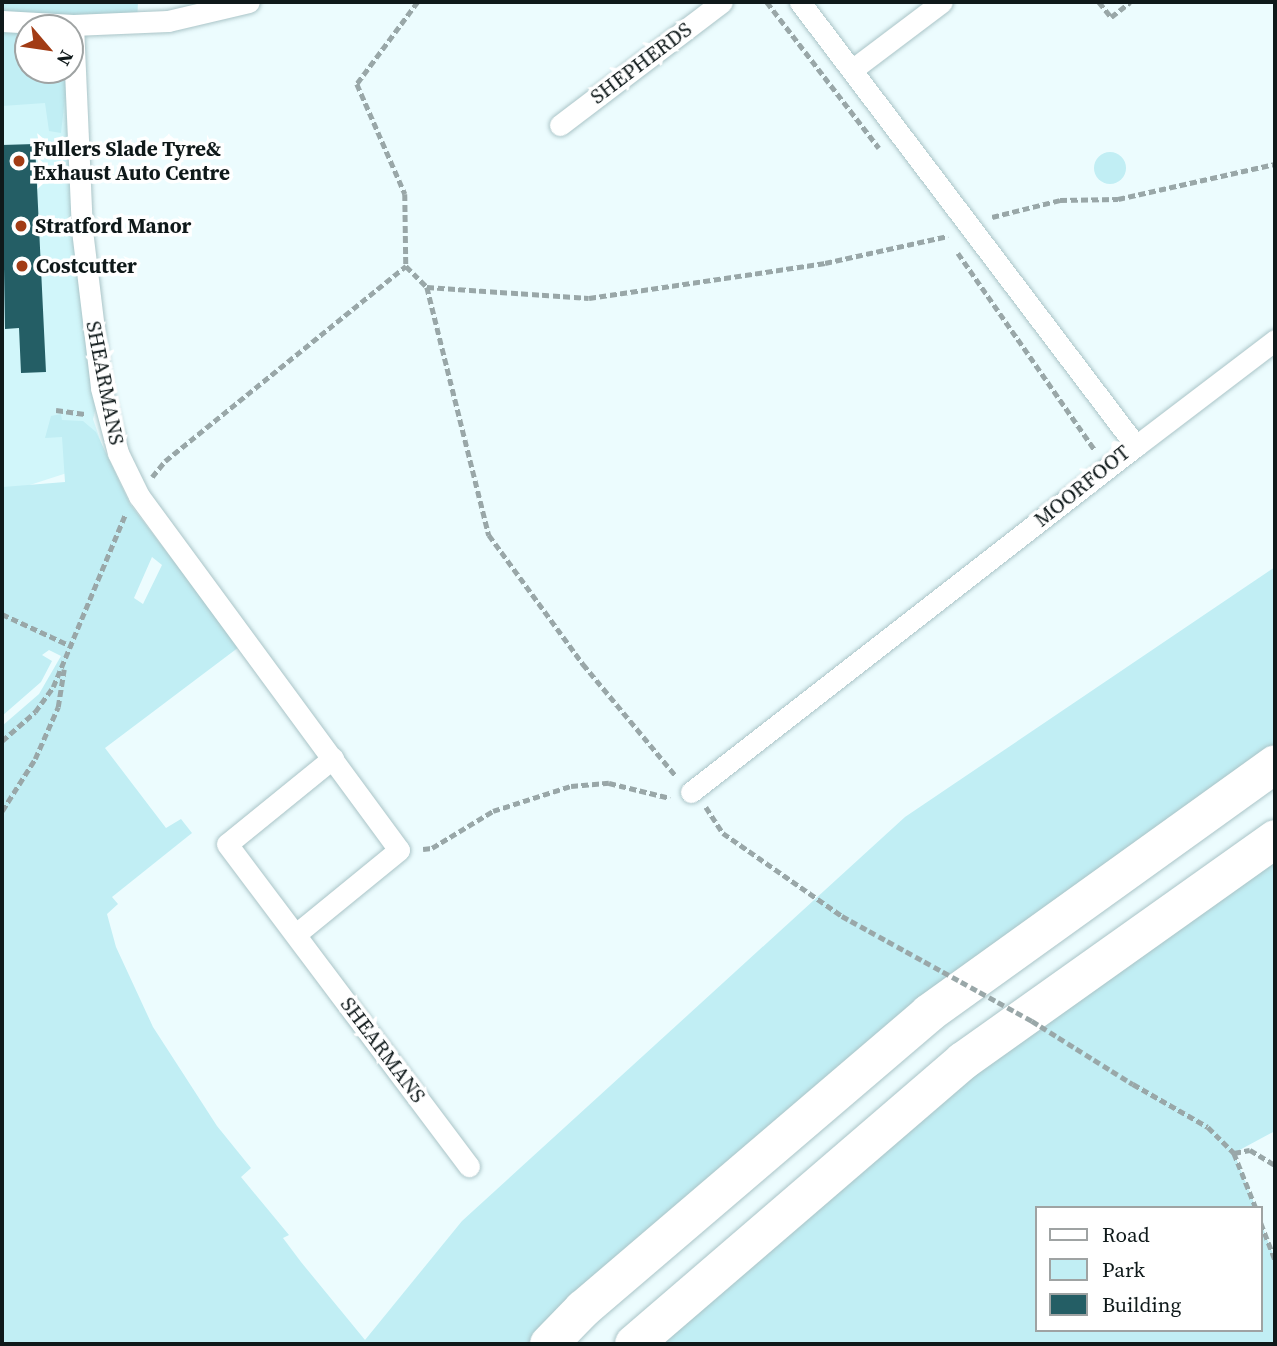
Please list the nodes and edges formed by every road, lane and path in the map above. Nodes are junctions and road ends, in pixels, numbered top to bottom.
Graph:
1 (249, 2) edge
2 (418, 2) edge
3 (722, 2) edge
4 (767, 2) edge
5 (800, 2) edge
6 (942, 2) edge
7 (1099, 2) edge
8 (1130, 2) edge
9 (84, 25) edge
10 (853, 69) junction
11 (76, 84) edge
12 (560, 125) dead end
13 (883, 154) dead end
14 (1275, 164) edge
15 (970, 225) junction
16 (939, 226) dead end
17 (946, 236) junction
18 (406, 266) junction
19 (427, 287) junction
20 (1275, 340) edge
21 (56, 411) dead end
22 (93, 419) dead end
23 (1136, 446) junction
24 (1094, 460) dead end
25 (139, 496) junction
26 (2, 614) edge
27 (73, 647) junction
28 (65, 662) dead end
29 (2, 741) edge
30 (332, 758) junction
31 (1275, 764) edge
32 (692, 800) junction
33 (2, 810) edge
34 (1275, 839) edge
35 (423, 849) dead end
36 (296, 934) junction
37 (1234, 1153) junction
38 (1275, 1165) edge
39 (469, 1166) dead end
40 (1254, 1206) edge
41 (1263, 1228) edge
42 (1275, 1259) edge
43 (549, 1344) edge
44 (634, 1344) edge

1 - 9 street
2 - 18 path
3 - 12 street, SHEPHERDS
4 - 13 path
5 - 10 street, MOORFOOT
6 - 10 street
7 - 8 path
10 - 15 street, MOORFOOT
11 - 25 street, SHEARMANS
14 - 15 path
15 - 17 path
15 - 23 street, MOORFOOT
16 - 17 path
17 - 19 path
17 - 24 path
18 - 19 path
18 - 25 path
19 - 32 path
20 - 23 street
21 - 22 path
23 - 32 street, MOORFOOT
25 - 27 path
25 - 30 street, SHEARMANS
26 - 27 path
27 - 29 path
28 - 33 path
30 - 36 street, SHEARMANS
30 - 36 street, SHEARMANS
31 - 43 highway
32 - 35 path
32 - 37 path, bridge
34 - 44 highway
36 - 39 street, SHEARMANS
37 - 38 path
37 - 40 path
41 - 42 path

